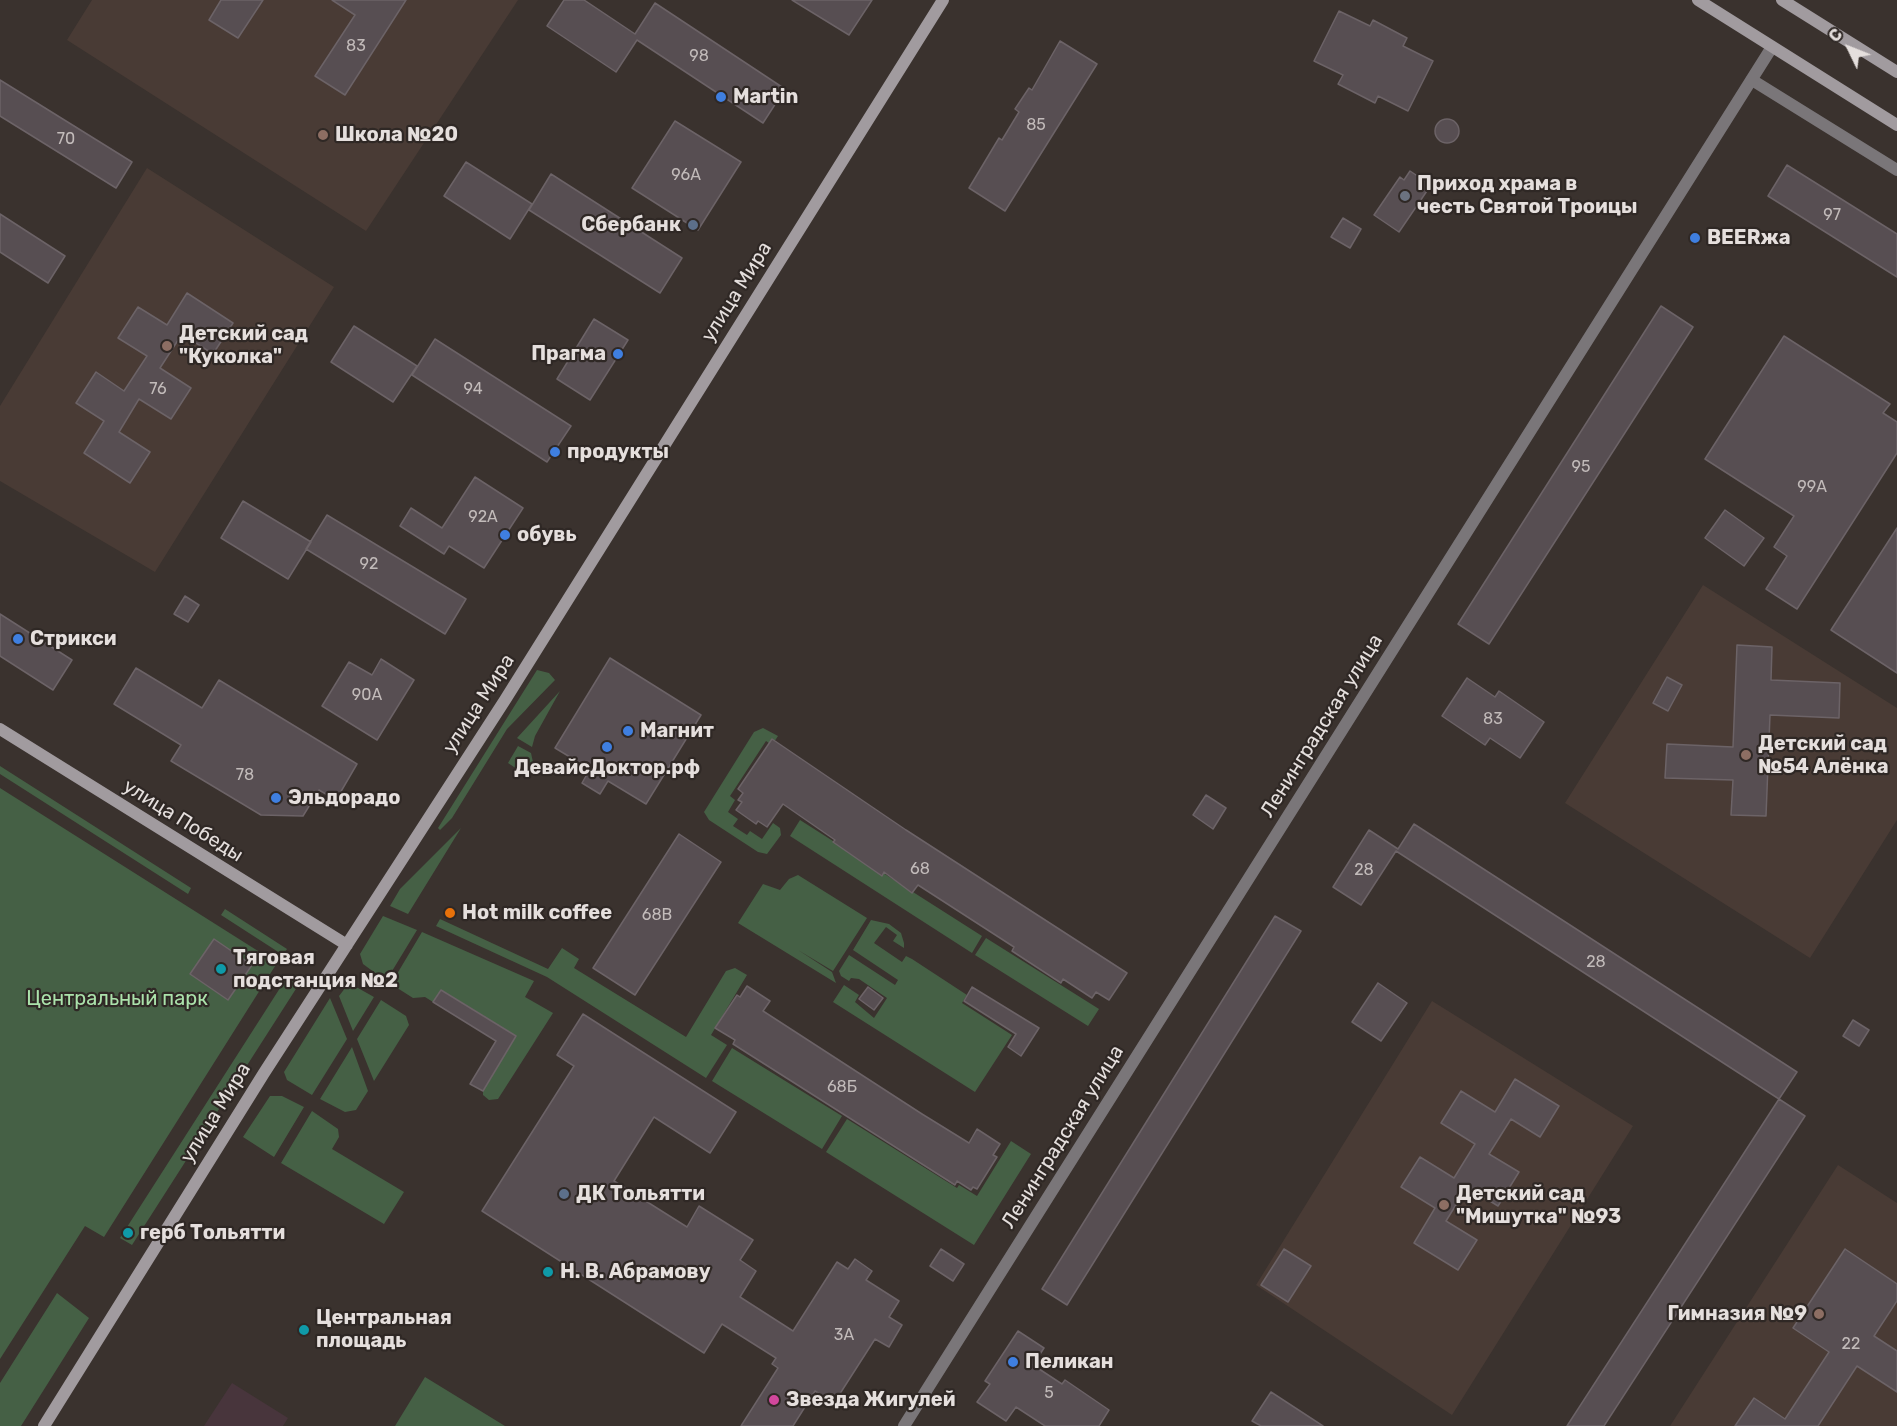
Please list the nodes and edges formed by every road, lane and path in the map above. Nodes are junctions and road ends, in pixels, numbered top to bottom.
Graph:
1 (943, 0) edge
2 (1698, 0) edge
3 (1782, 0) edge
4 (1773, 47) junction
5 (1897, 72) edge
6 (1752, 80) junction
7 (1897, 124) edge
8 (1897, 170) edge
9 (0, 729) edge
10 (346, 945) junction
11 (44, 1426) edge
12 (904, 1426) edge

1 - 10 main road, улица Мира
2 - 4 main road
3 - 5 main road
4 - 6 street, Ленинградская улица
4 - 7 main road
6 - 8 street
6 - 12 street, Ленинградская улица
9 - 10 main road, улица Победы
10 - 11 main road, улица Мира

